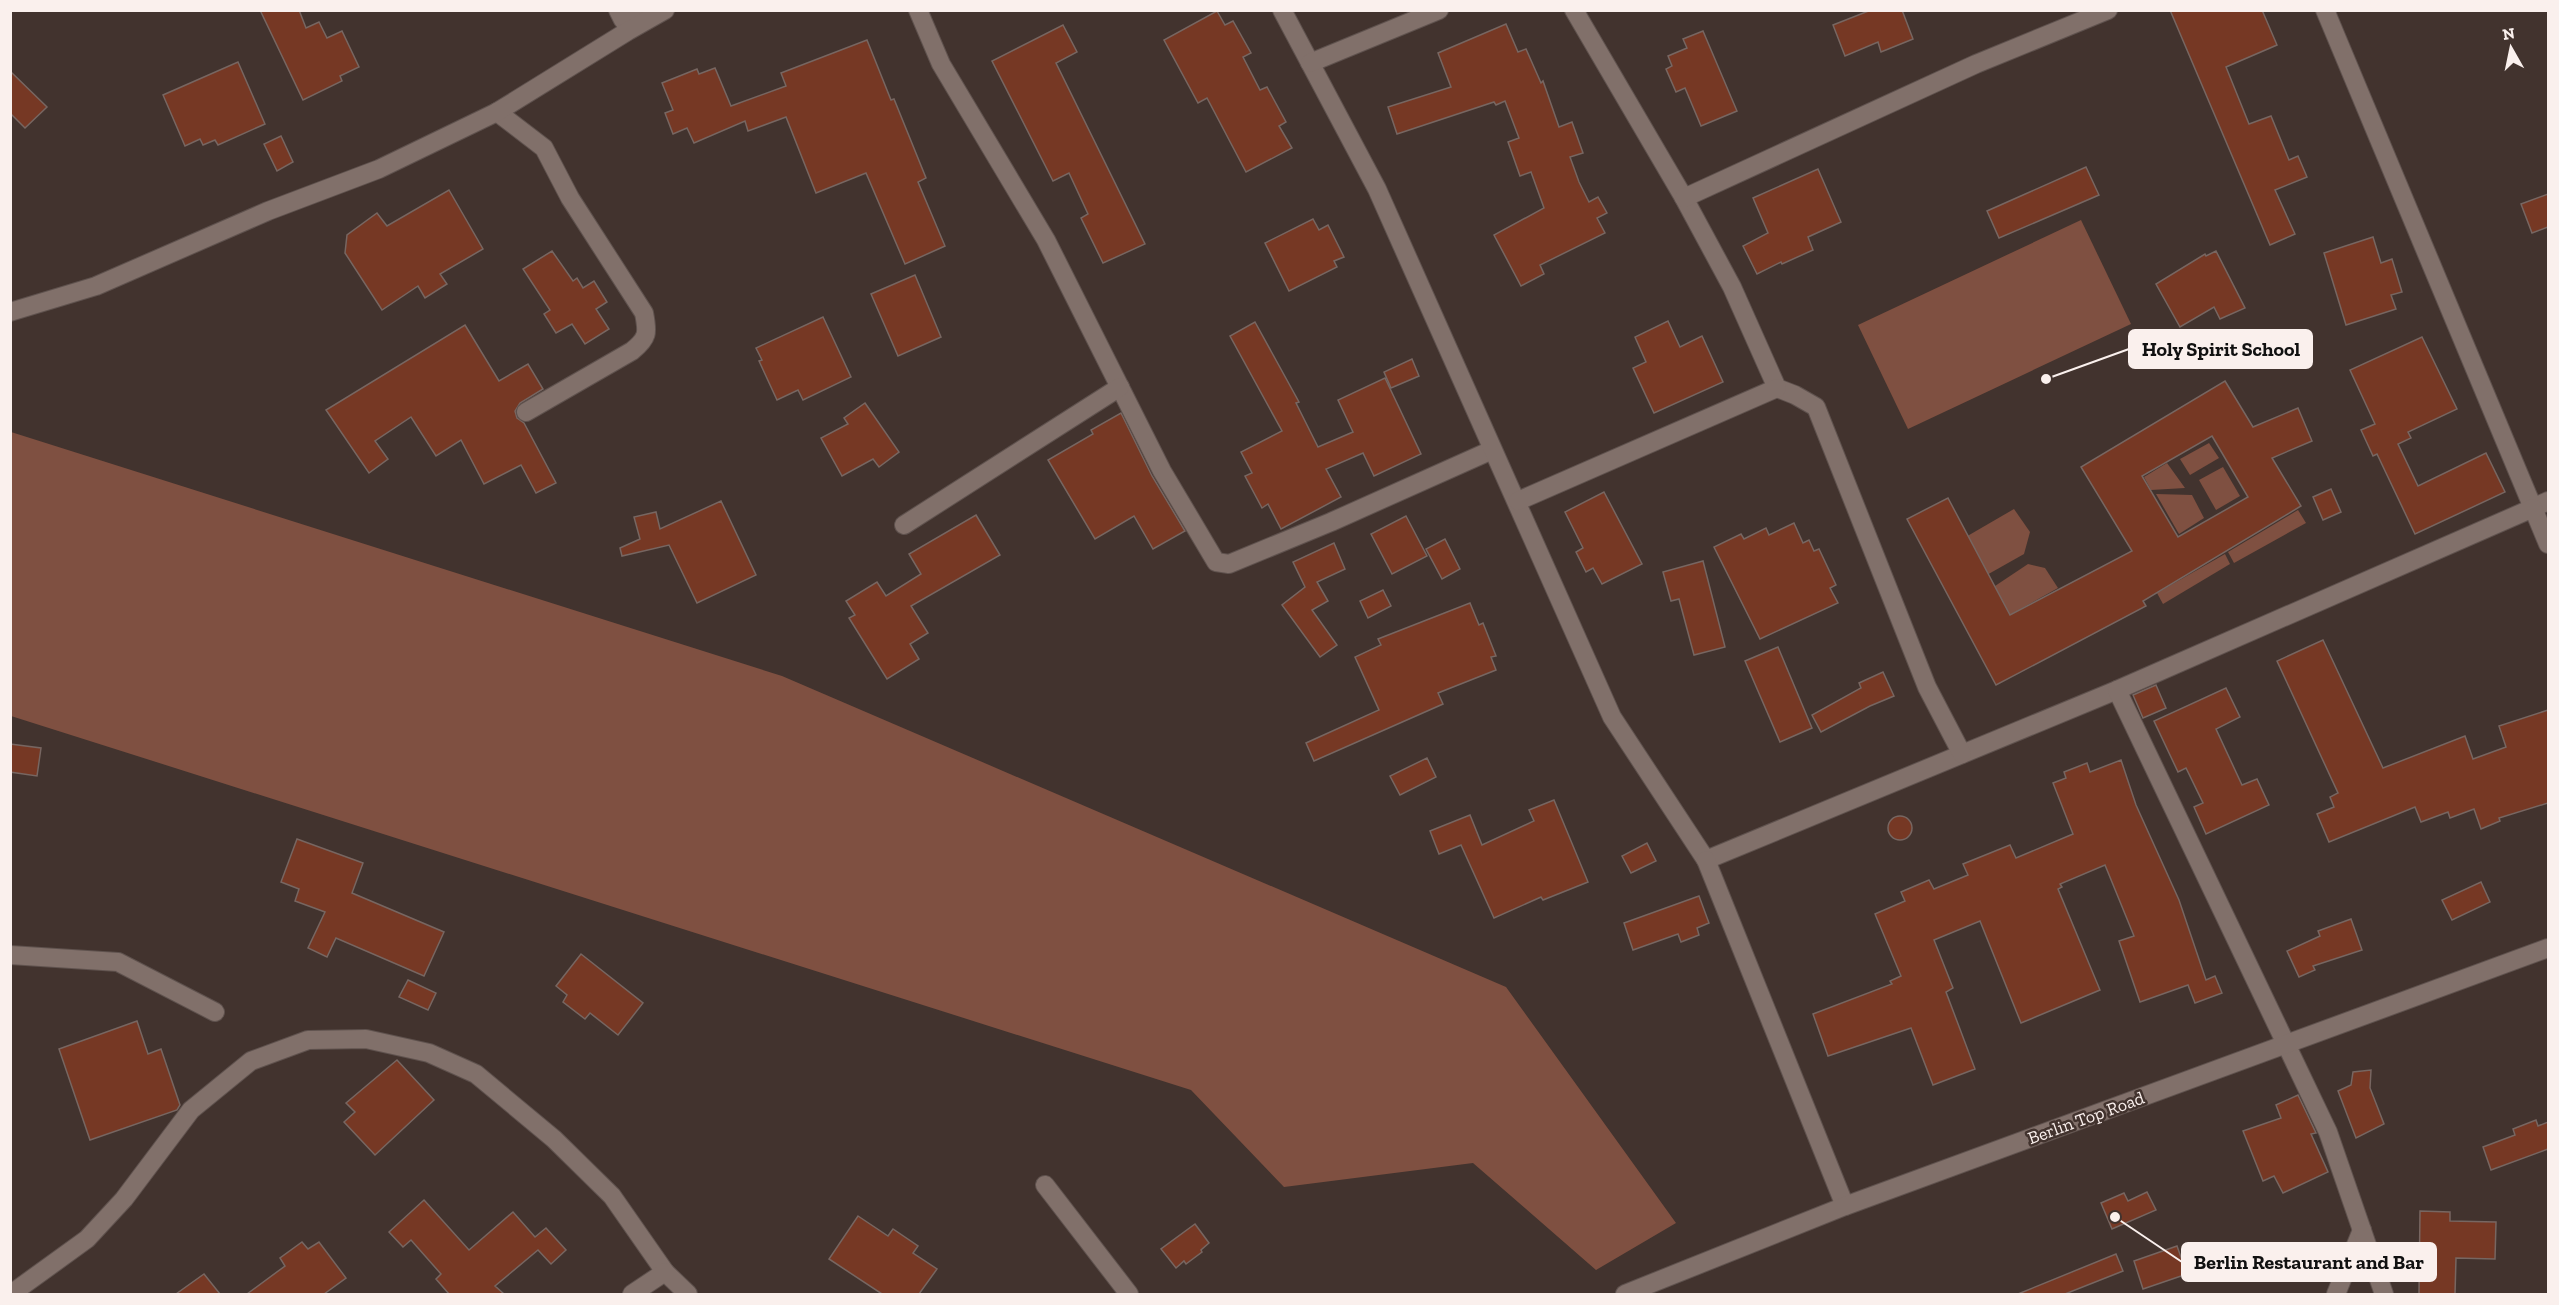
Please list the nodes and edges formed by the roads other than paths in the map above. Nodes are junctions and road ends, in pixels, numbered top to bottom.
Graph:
1 (618, 10) edge
2 (643, 10) edge
3 (665, 10) edge
4 (918, 10) edge
5 (1282, 10) edge
6 (1439, 10) edge
7 (1574, 10) edge
8 (2109, 10) edge
9 (2325, 10) edge
10 (1311, 63) junction
11 (496, 112) junction
12 (1684, 198) junction
13 (10, 312) edge
14 (1120, 387) junction
15 (1777, 388) junction
16 (526, 412) dead end
17 (1492, 450) junction
18 (1518, 501) junction
19 (2541, 505) edge
20 (904, 525) dead end
21 (2548, 544) edge
22 (2117, 690) junction
23 (1962, 754) junction
24 (1706, 860) junction
25 (2548, 948) edge
26 (10, 955) edge
27 (215, 1012) dead end
28 (2287, 1045) junction
29 (1045, 1185) dead end
30 (1845, 1206) junction
31 (2362, 1230) junction
32 (665, 1272) junction
33 (11, 1294) edge
34 (632, 1294) edge
35 (688, 1294) edge
36 (1129, 1294) edge
37 (1625, 1294) edge
38 (2336, 1294) edge
39 (2384, 1294) edge

1 - 2 street
3 - 11 street
4 - 14 street
5 - 10 street
6 - 10 street
7 - 12 street
8 - 12 street
9 - 19 street
10 - 17 street
11 - 13 street
11 - 16 street
12 - 15 street
14 - 17 street
14 - 20 street
15 - 18 street
15 - 23 street
17 - 18 street
18 - 24 street
19 - 21 street
19 - 22 street
22 - 23 street
22 - 28 street
23 - 24 street
24 - 30 street
25 - 28 street, Berlin Top Road
26 - 27 street
28 - 30 street, Berlin Top Road
28 - 31 street
29 - 36 street
30 - 37 street, Berlin Top Road
31 - 38 street
31 - 39 street
32 - 33 street
32 - 34 street
32 - 35 street

